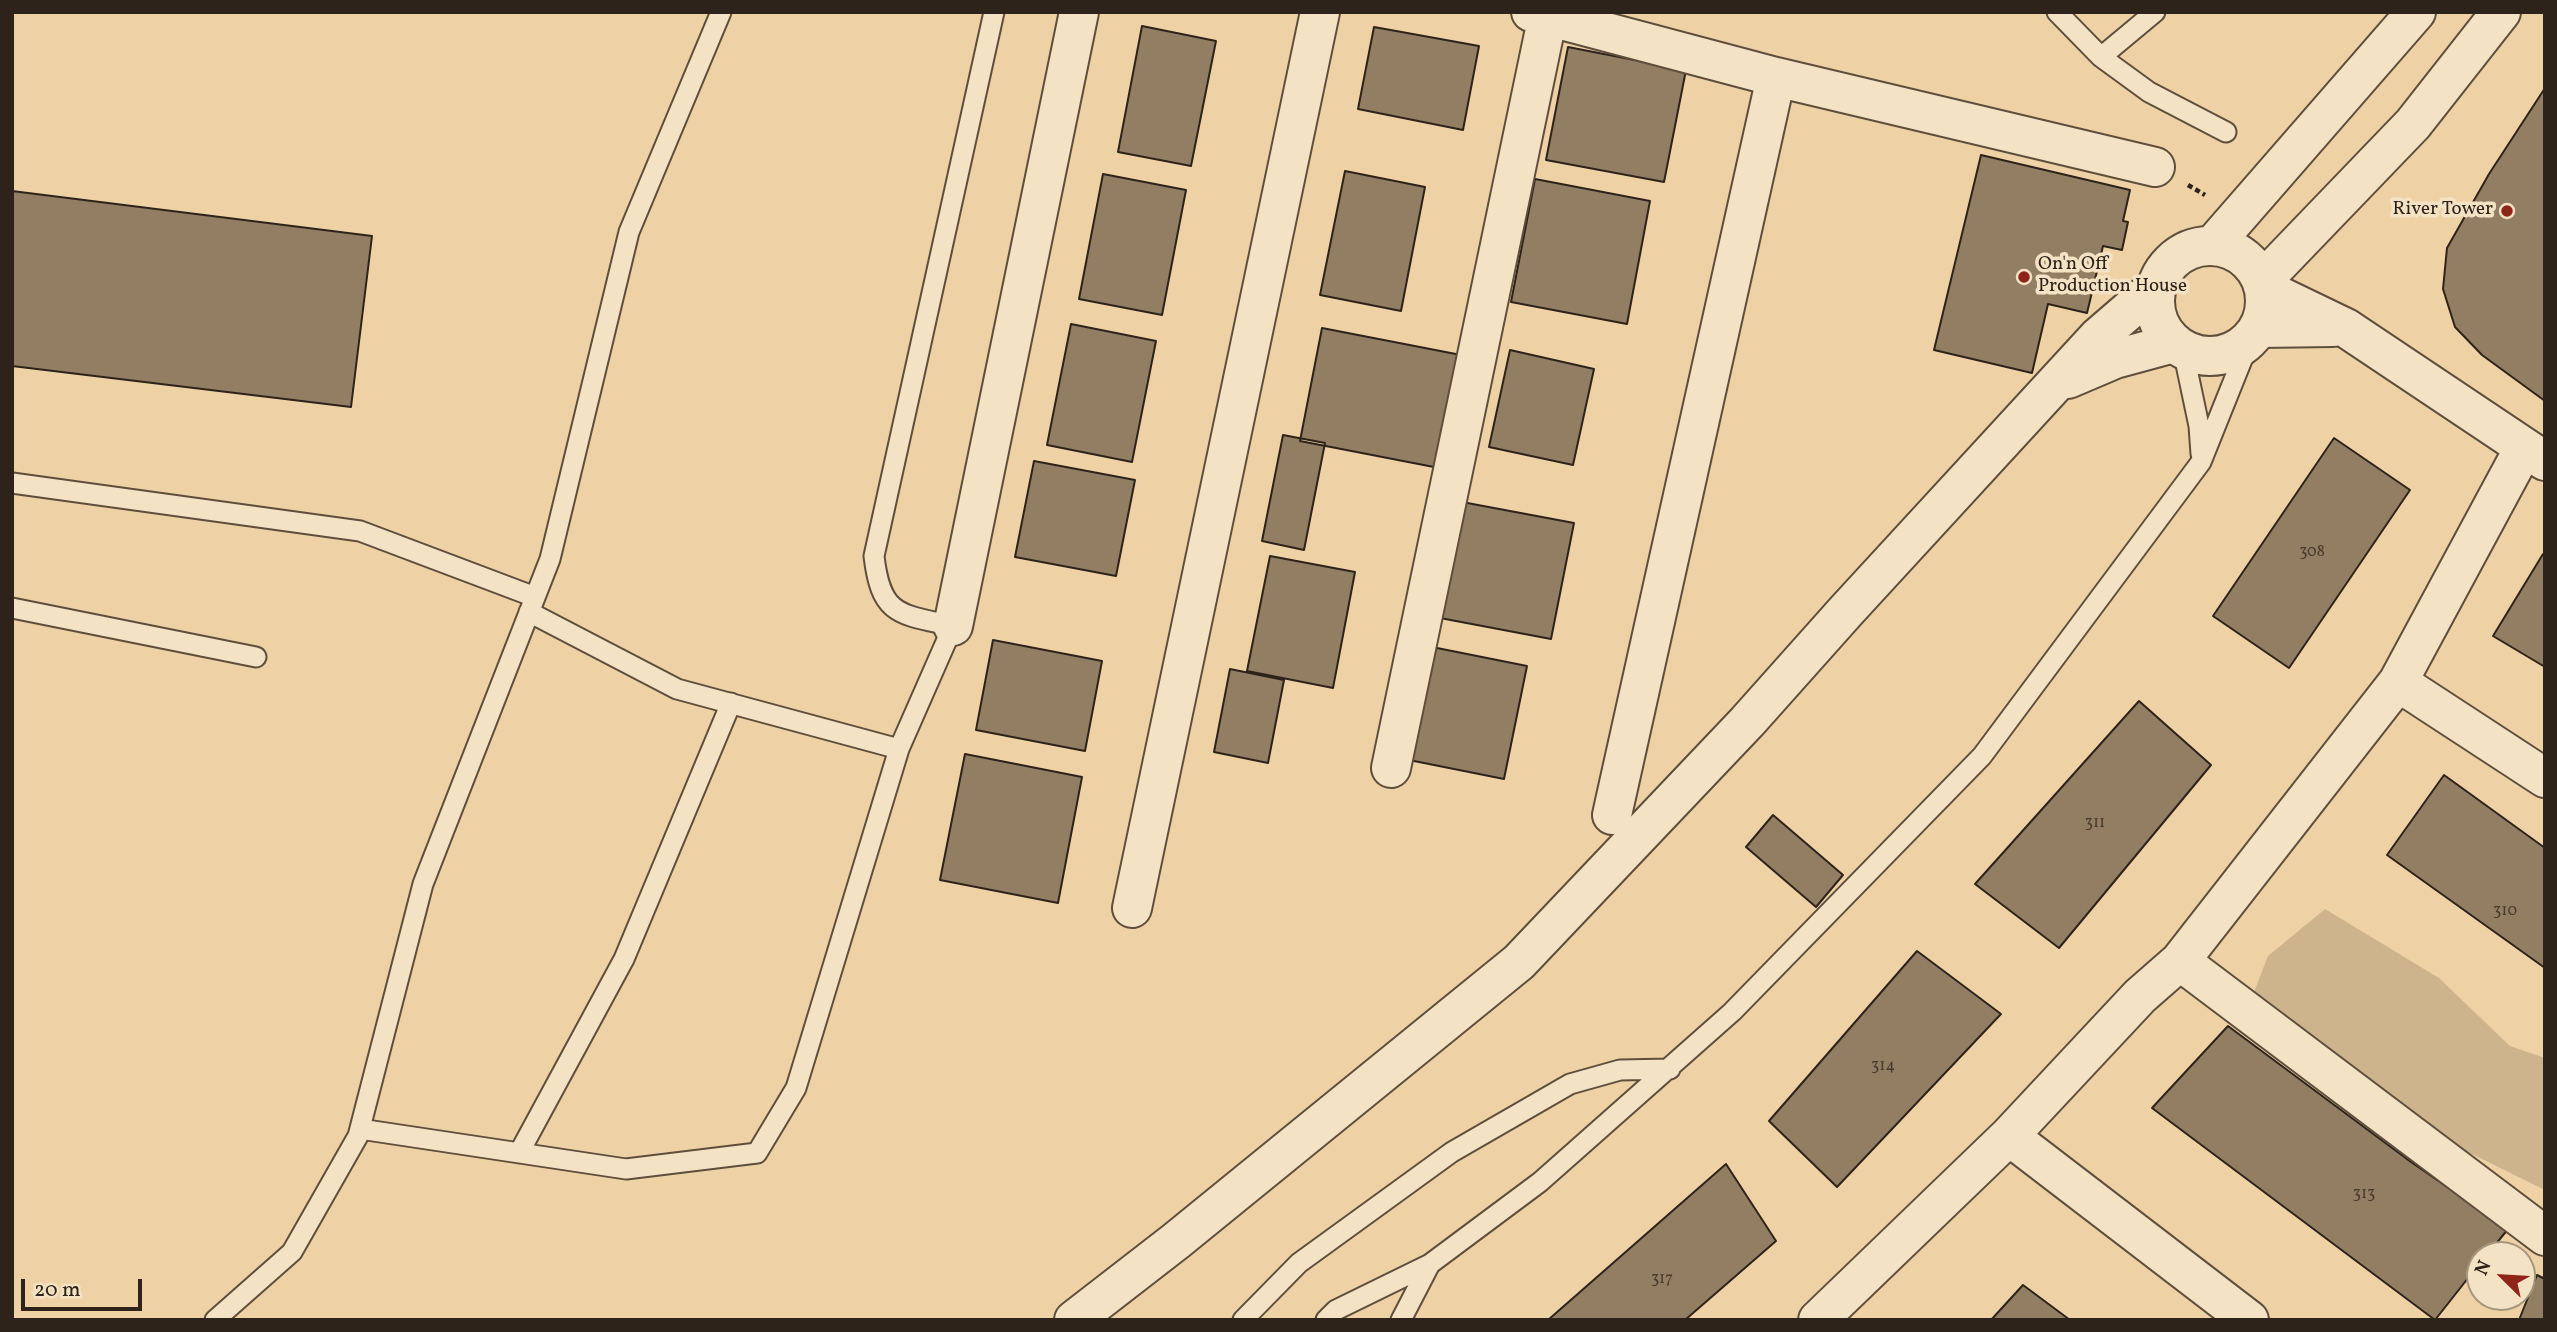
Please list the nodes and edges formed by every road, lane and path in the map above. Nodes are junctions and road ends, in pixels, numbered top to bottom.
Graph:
1 (721, 12) edge
2 (994, 12) edge
3 (1079, 12) edge
4 (1320, 12) edge
5 (2057, 12) edge
6 (2155, 12) edge
7 (2416, 12) edge
8 (2501, 12) edge
9 (1539, 14) edge
10 (2101, 57) junction
11 (1776, 77) junction
12 (2226, 131) dead end
13 (2155, 167) dead end
14 (2213, 245) junction
15 (2264, 285) junction
16 (2157, 286) junction
17 (2346, 328) junction
18 (2255, 334) junction
19 (2178, 346) junction
20 (2056, 384) junction
21 (2534, 455) edge
22 (2201, 462) junction
23 (12, 483) edge
24 (532, 605) junction
25 (12, 608) edge
26 (953, 626) junction
27 (256, 657) dead end
28 (2398, 682) junction
29 (731, 704) junction
30 (899, 749) junction
31 (1391, 768) dead end
32 (2545, 778) edge
33 (1612, 815) dead end
34 (1132, 908) dead end
35 (2180, 961) junction
36 (1670, 1069) junction
37 (360, 1129) junction
38 (2008, 1136) junction
39 (519, 1153) junction
40 (2545, 1236) edge
41 (1430, 1264) junction
42 (215, 1320) edge
43 (1074, 1320) edge
44 (1243, 1320) edge
45 (1326, 1320) edge
46 (1401, 1320) edge
47 (1818, 1320) edge
48 (2249, 1320) edge

1 - 24 lane
2 - 26 lane
3 - 26 street
4 - 34 street
5 - 10 lane
6 - 10 lane
7 - 14 street
8 - 15 street
9 - 11 street
9 - 31 street
10 - 12 lane
11 - 13 street
11 - 33 street
14 - 15 street
14 - 16 street
15 - 17 street
15 - 18 street
16 - 19 street
16 - 20 street
17 - 18 street
17 - 21 street
18 - 19 street
18 - 22 lane
19 - 20 street
19 - 22 lane
20 - 43 street
21 - 28 street
22 - 36 lane
23 - 24 lane
24 - 29 lane
24 - 37 lane
25 - 27 lane
26 - 30 lane
28 - 32 street
28 - 35 street
29 - 30 lane
29 - 39 lane
30 - 39 lane
35 - 38 street
35 - 40 street
36 - 41 lane
36 - 44 lane
37 - 39 lane
37 - 42 lane
38 - 47 street
38 - 48 street
41 - 45 lane
41 - 46 lane

